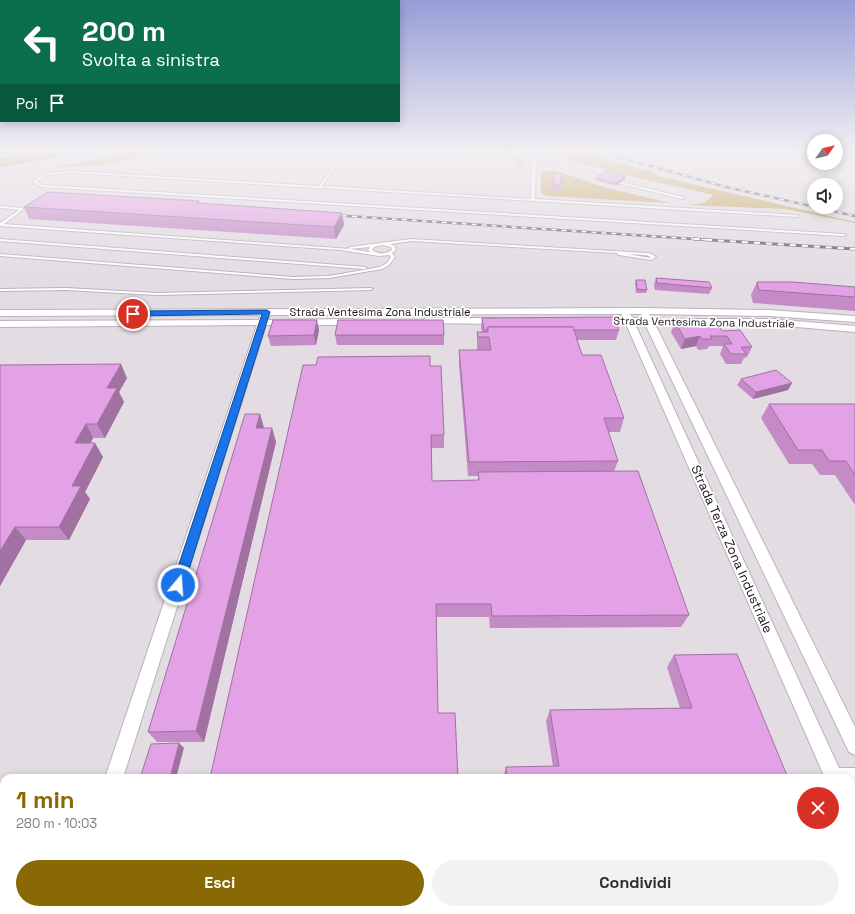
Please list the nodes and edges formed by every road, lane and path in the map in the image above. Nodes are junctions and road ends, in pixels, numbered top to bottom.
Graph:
1 (199, 196) edge
2 (455, 196) edge
3 (533, 196) edge
4 (673, 196) edge
5 (682, 198) dead end
6 (533, 200) junction
7 (0, 207) edge
8 (798, 216) dead end
9 (0, 225) edge
10 (844, 235) dead end
11 (0, 240) edge
12 (411, 240) junction
13 (383, 244) junction
14 (375, 245) junction
15 (394, 248) junction
16 (341, 249) junction
17 (390, 253) junction
18 (375, 254) junction
19 (619, 254) junction
20 (0, 255) edge
21 (374, 269) junction
22 (0, 287) edge
23 (371, 289) dead end
24 (0, 314) edge
25 (465, 316) junction
26 (627, 316) junction
27 (645, 316) junction
28 (265, 317) junction
29 (855, 319) edge
30 (0, 324) edge
31 (855, 329) edge
32 (644, 352) junction
33 (663, 352) junction
34 (678, 428) junction
35 (699, 428) junction
36 (855, 746) edge
37 (115, 774) edge
38 (833, 774) edge

1 - 10 lane
2 - 6 lane
3 - 6 lane
4 - 5 lane
6 - 8 lane
7 - 9 lane
9 - 16 lane
11 - 21 lane
12 - 13 lane
12 - 15 lane
12 - 19 lane
13 - 14 lane
13 - 15 lane
14 - 16 lane
14 - 18 lane
15 - 17 lane
16 - 18 lane
17 - 18 lane
17 - 21 lane
19 - 19 lane
20 - 21 lane
22 - 23 lane
24 - 28 street, Strada Ventesima Zona Industriale
25 - 26 street, Strada Ventesima Zona Industriale
25 - 28 street, Strada Ventesima Zona Industriale
25 - 28 street, Strada Ventesima Zona Industriale
26 - 27 street, Strada Ventesima Zona Industriale
26 - 32 street, Strada Terza Zona Industriale
27 - 29 street, Strada Ventesima Zona Industriale
27 - 31 street, Strada Ventesima Zona Industriale
27 - 33 street, Strada Terza Zona Industriale
28 - 30 street, Strada Ventesima Zona Industriale
28 - 37 street
32 - 33 street
32 - 34 street, Strada Terza Zona Industriale
33 - 35 street, Strada Terza Zona Industriale
34 - 35 street
34 - 38 street, Strada Terza Zona Industriale
35 - 36 street, Strada Terza Zona Industriale

